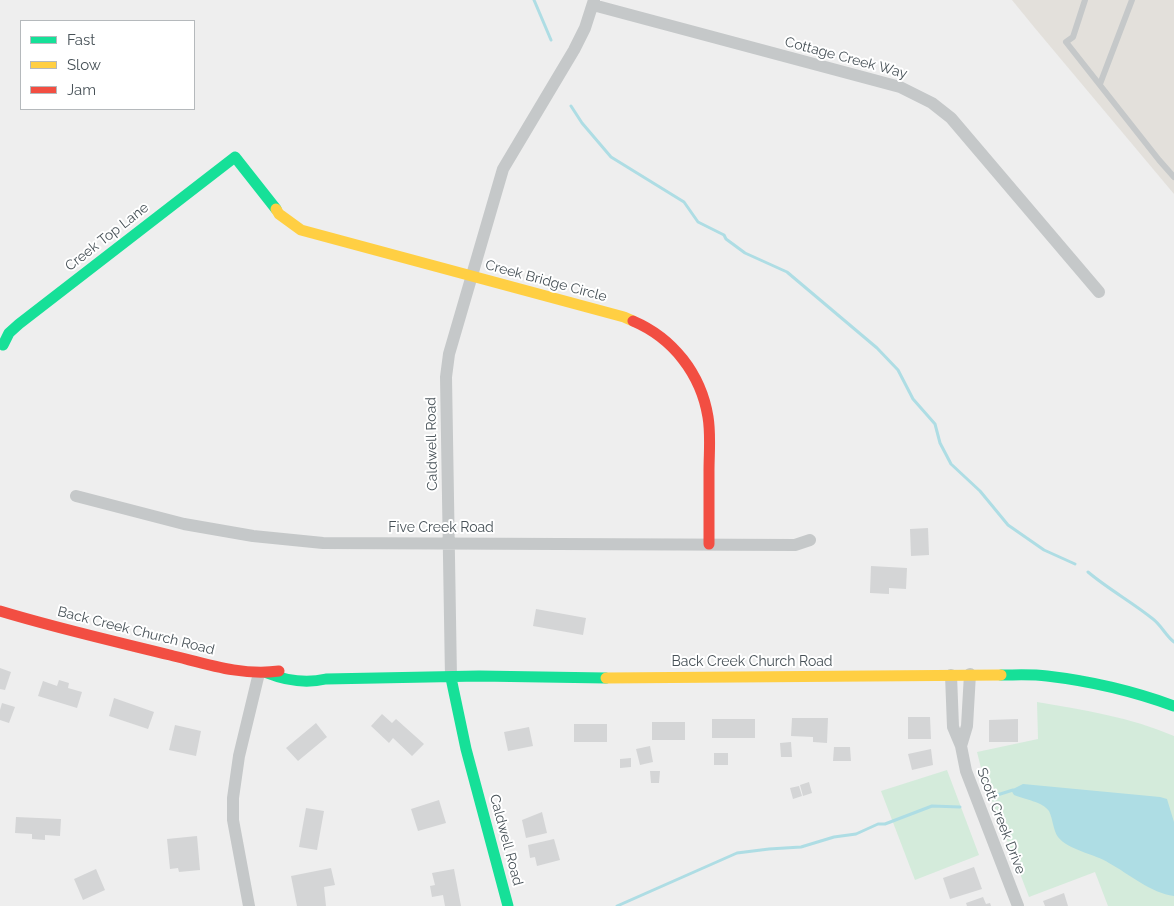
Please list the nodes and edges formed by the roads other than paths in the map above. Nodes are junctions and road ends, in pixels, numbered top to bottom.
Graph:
1 (1086, 0) edge
2 (1132, 0) edge
3 (593, 3) edge
4 (1100, 84) junction
5 (235, 157) joint
6 (1174, 177) edge
7 (471, 276) junction
8 (1098, 292) dead end
9 (3, 345) dead end
10 (76, 496) dead end
11 (810, 540) dead end
12 (449, 542) junction
13 (709, 544) junction
14 (0, 611) edge
15 (263, 673) junction
16 (970, 674) junction
17 (951, 675) junction
18 (452, 678) junction
19 (1174, 706) edge
20 (961, 746) junction
21 (249, 906) edge
22 (508, 906) edge
23 (1018, 906) edge

1 - 4 lane
2 - 4 lane
3 - 7 street, Caldwell Road
3 - 8 street, Cottage Creek Way
4 - 6 lane
5 - 7 street, Creek Bridge Circle
5 - 9 street, Creek Top Lane
7 - 12 street, Caldwell Road
7 - 13 street, Creek Bridge Circle
10 - 12 street, Five Creek Road
11 - 13 street, Five Creek Road
12 - 13 street, Five Creek Road
12 - 18 street, Caldwell Road
14 - 15 street, Back Creek Church Road
15 - 18 street, Back Creek Church Road
15 - 21 street
16 - 17 street, Back Creek Church Road
16 - 19 street, Back Creek Church Road
16 - 20 street, Scott Creek Drive
17 - 18 street, Back Creek Church Road
17 - 20 street, Scott Creek Drive
18 - 22 street, Caldwell Road
20 - 23 street, Scott Creek Drive

